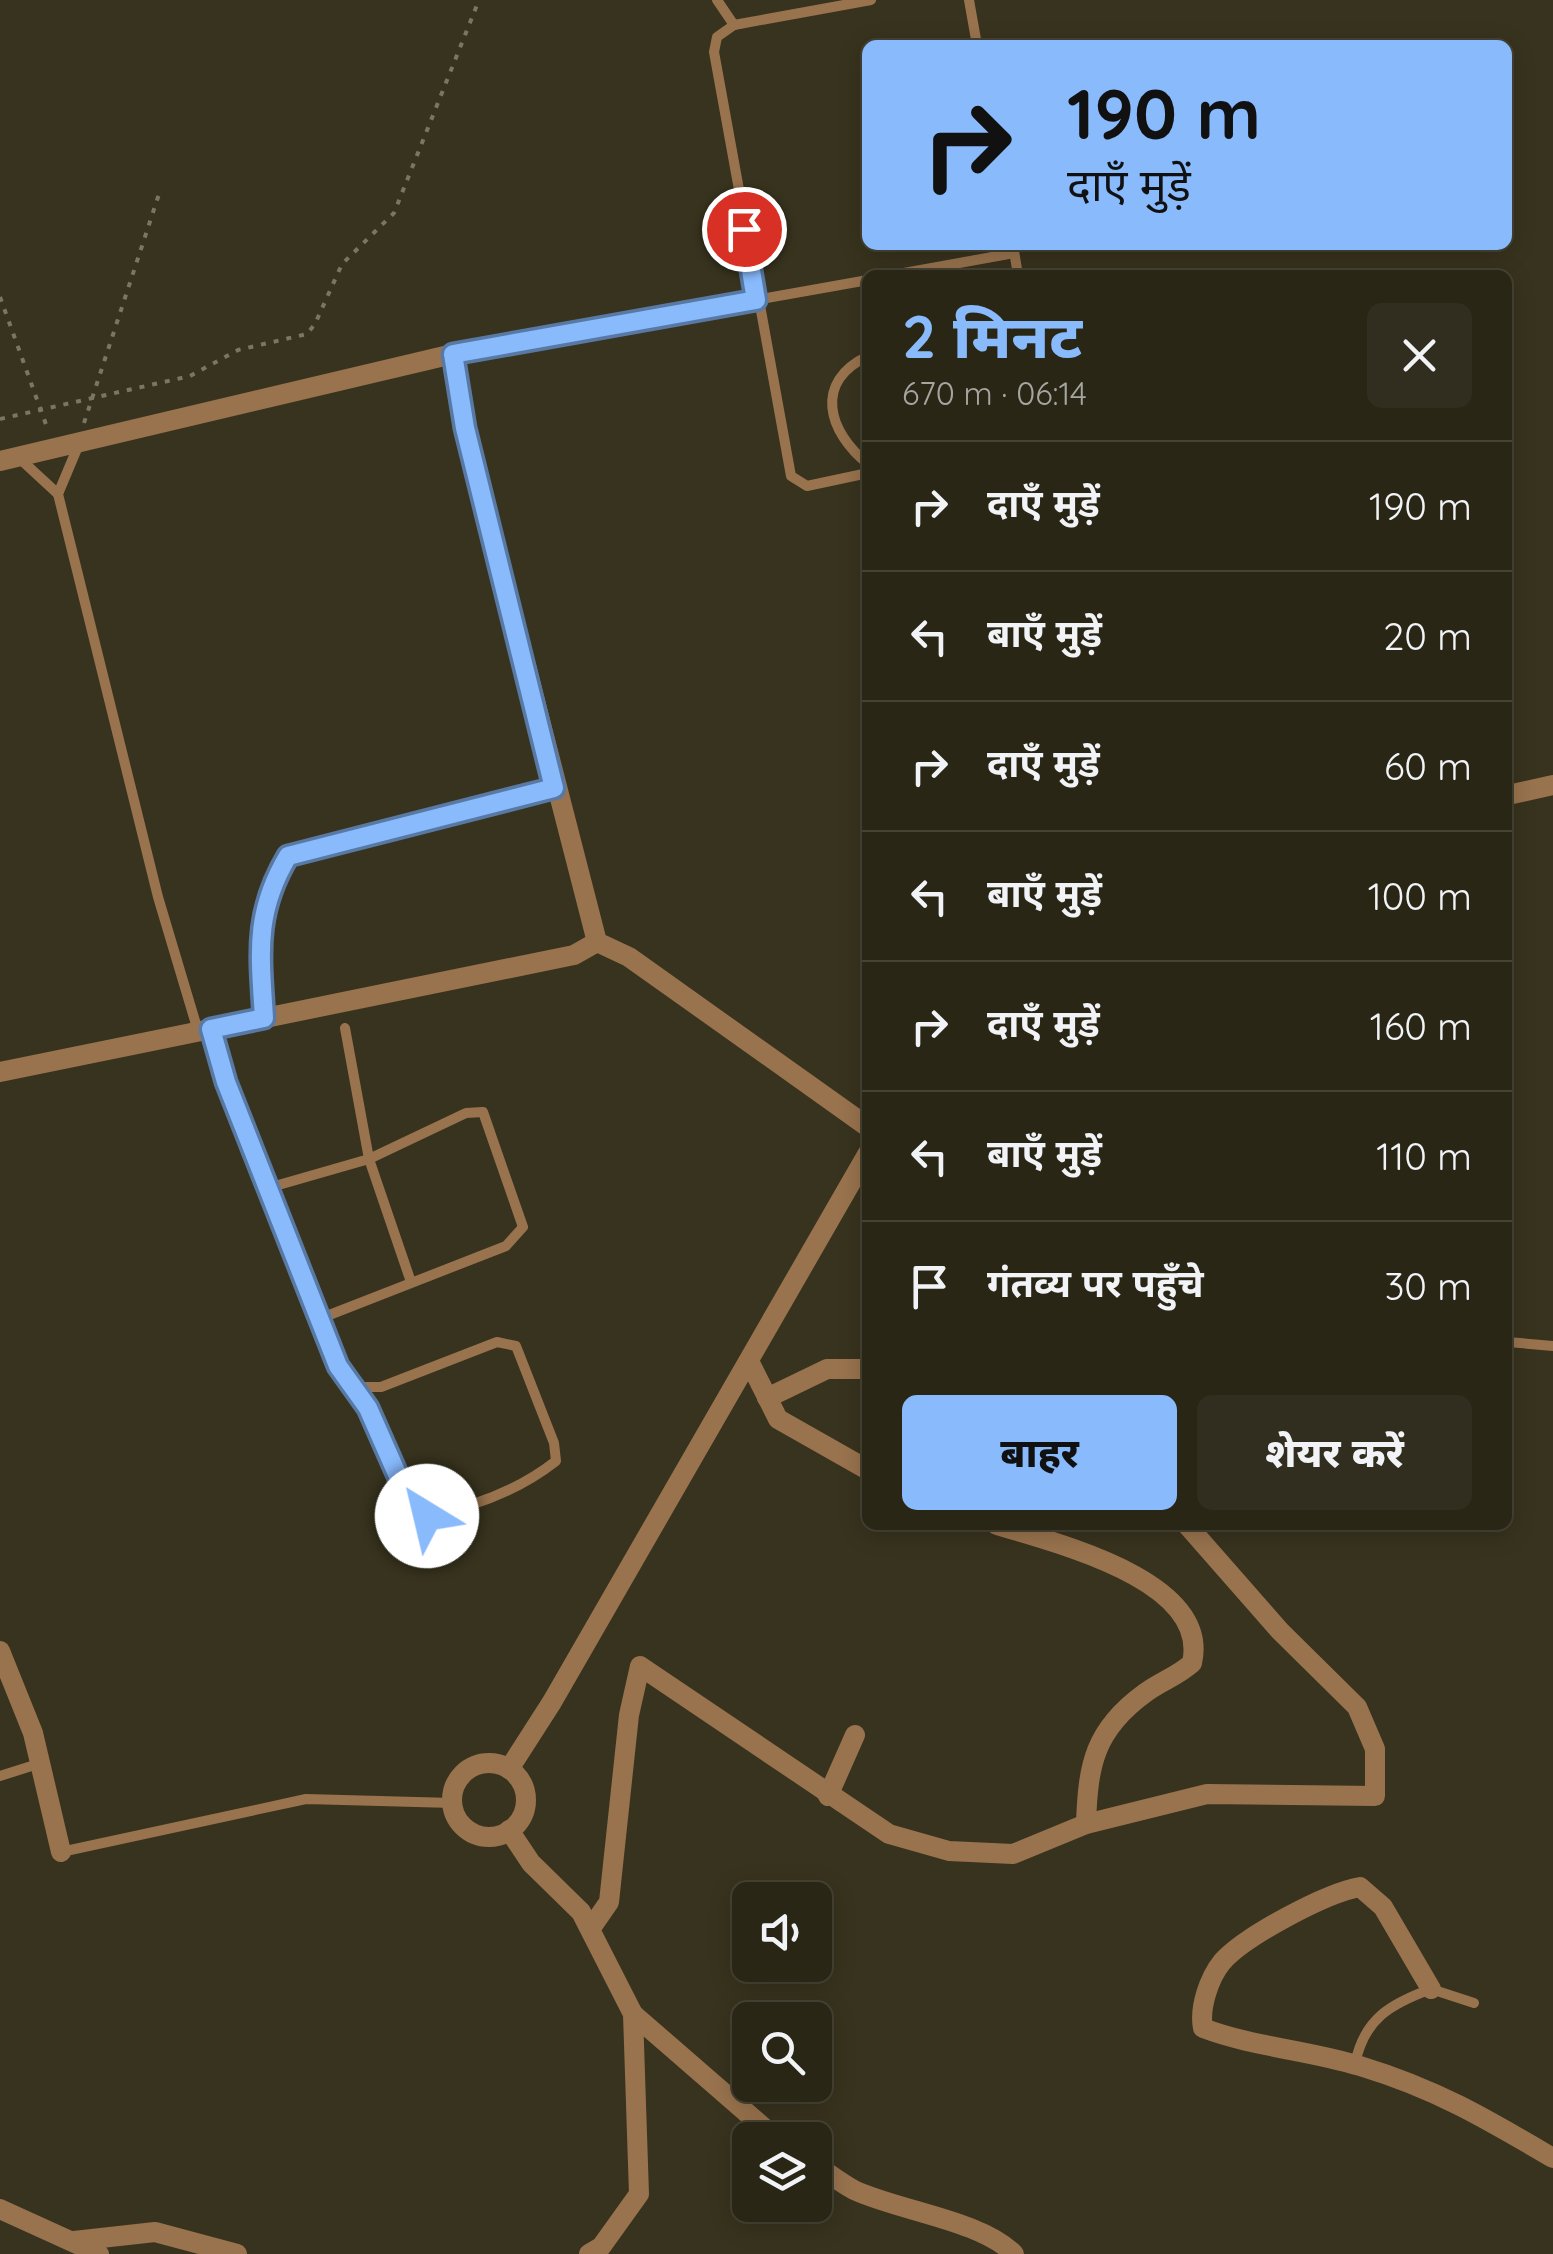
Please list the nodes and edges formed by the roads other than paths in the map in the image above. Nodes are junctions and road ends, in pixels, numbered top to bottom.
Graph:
1 (717, 0) edge
2 (872, 0) edge
3 (969, 0) edge
4 (734, 24) junction
5 (976, 40) edge
6 (1008, 250) edge
7 (915, 270) edge
8 (862, 281) edge
9 (756, 300) junction
10 (453, 354) junction
11 (862, 359) edge
12 (79, 442) junction
13 (862, 458) edge
14 (9, 459) edge
15 (862, 473) edge
16 (58, 494) junction
17 (1553, 784) edge
18 (554, 788) junction
19 (1512, 794) edge
20 (597, 942) junction
21 (264, 1018) junction
22 (345, 1028) dead end
23 (204, 1030) junction
24 (0, 1072) edge
25 (862, 1123) edge
26 (370, 1159) junction
27 (862, 1164) edge
28 (268, 1188) junction
29 (410, 1282) junction
30 (319, 1319) junction
31 (1512, 1342) edge
32 (1553, 1346) edge
33 (749, 1360) junction
34 (862, 1369) edge
35 (352, 1387) junction
36 (767, 1398) junction
37 (862, 1467) edge
38 (1014, 1530) edge
39 (1192, 1530) edge
40 (0, 1652) edge
41 (854, 1735) dead end
42 (41, 1763) junction
43 (509, 1769) junction
44 (0, 1776) edge
45 (828, 1796) junction
46 (452, 1803) junction
47 (1086, 1824) junction
48 (510, 1830) junction
49 (61, 1852) joint
50 (591, 1928) junction
51 (1431, 1990) junction
52 (1474, 2003) dead end
53 (633, 2014) junction
54 (1356, 2064) junction
55 (757, 2122) edge
56 (1553, 2158) edge
57 (832, 2175) edge
58 (0, 2209) edge
59 (74, 2241) junction
60 (99, 2254) edge
61 (237, 2254) edge
62 (589, 2254) edge
63 (1014, 2254) edge

1 - 4 lane
2 - 4 lane
3 - 5 lane
4 - 9 lane
6 - 7 lane
8 - 9 lane
9 - 10 street
9 - 15 lane
10 - 12 street
10 - 18 street
11 - 13 lane
12 - 14 street
12 - 16 lane
14 - 16 lane
16 - 23 lane
17 - 19 street
18 - 20 street
18 - 21 lane
20 - 21 street
20 - 25 street
21 - 23 street
22 - 26 lane
23 - 24 street
23 - 28 lane
26 - 28 lane
26 - 29 lane
26 - 29 lane
27 - 33 street
28 - 30 lane
29 - 30 lane
30 - 35 lane
31 - 32 lane
33 - 36 street
33 - 43 street
34 - 36 street
35 - 35 lane
36 - 37 street
38 - 47 street
39 - 47 street
40 - 42 street
41 - 45 street
42 - 44 lane
42 - 49 street
43 - 46 street
43 - 48 street
45 - 47 street
45 - 50 street
46 - 48 street
46 - 49 lane
48 - 50 street
50 - 53 street
51 - 52 lane
51 - 54 lane
51 - 54 street
53 - 55 street
53 - 62 street
54 - 56 street
57 - 63 street
58 - 59 street
59 - 60 street
59 - 61 street

